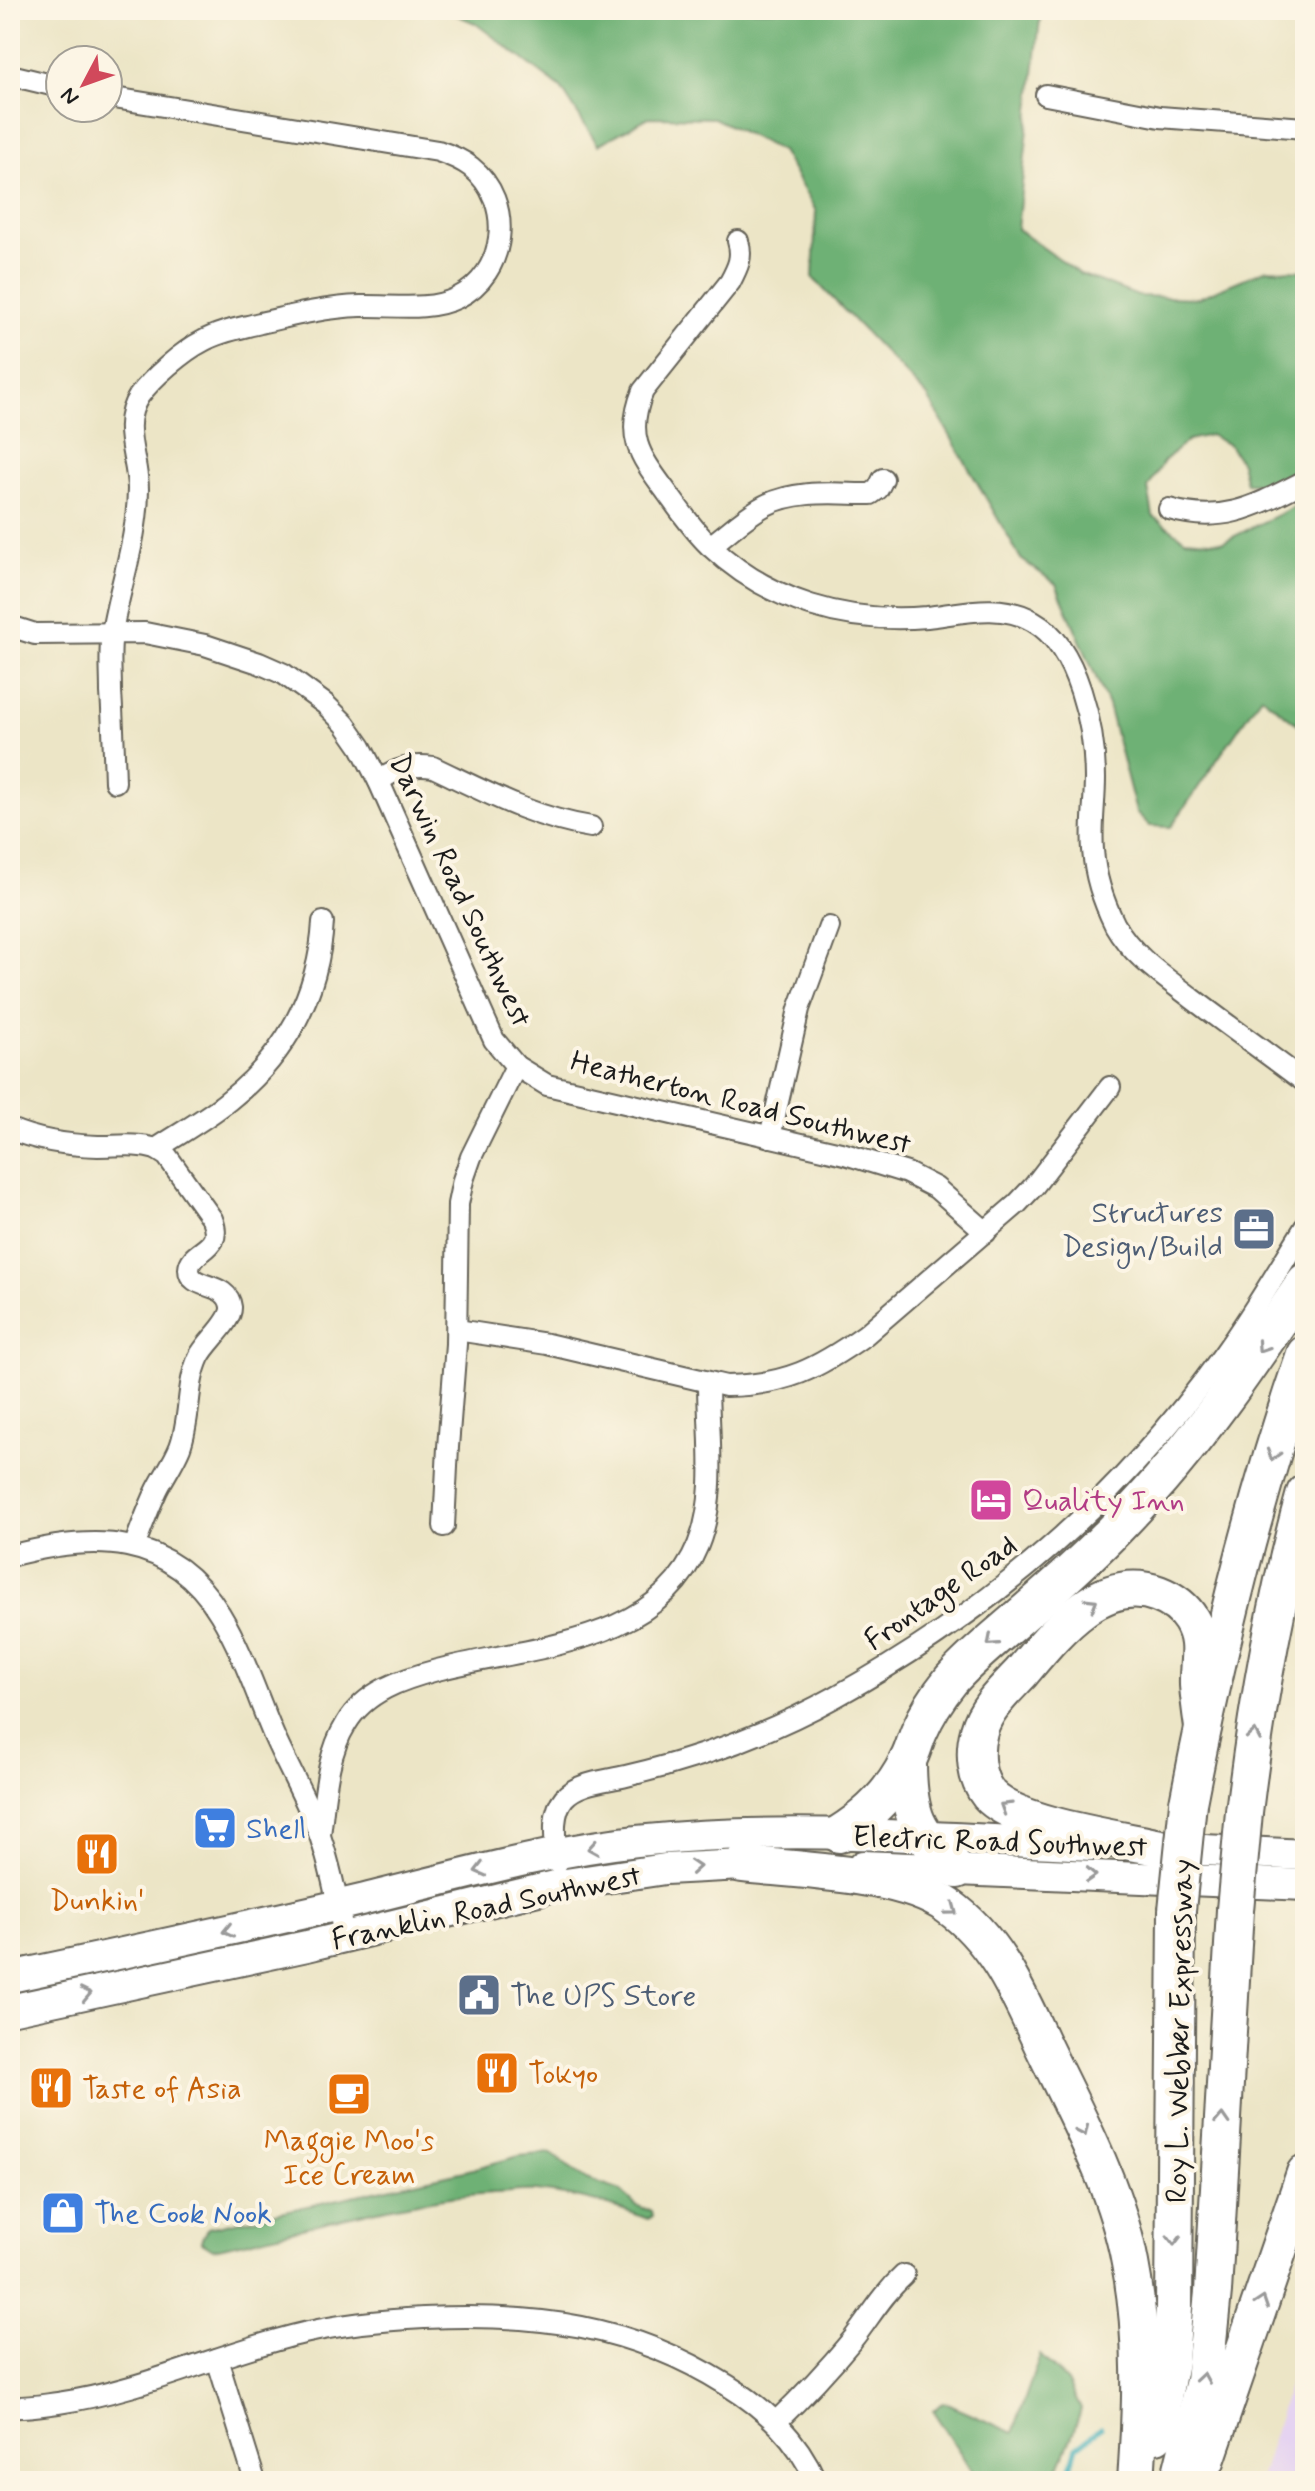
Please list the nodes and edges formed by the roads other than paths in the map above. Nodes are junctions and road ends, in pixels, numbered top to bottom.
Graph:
1 (10, 75) edge
2 (44, 83) edge
3 (1046, 95) dead end
4 (124, 100) edge
5 (1305, 128) edge
6 (738, 241) dead end
7 (883, 479) dead end
8 (1305, 481) edge
9 (1169, 509) dead end
10 (710, 546) junction
11 (10, 626) edge
12 (112, 632) junction
13 (115, 782) dead end
14 (379, 782) junction
15 (591, 827) dead end
16 (323, 922) dead end
17 (829, 927) dead end
18 (516, 1066) junction
19 (1305, 1082) edge
20 (1110, 1087) dead end
21 (10, 1129) edge
22 (770, 1137) junction
23 (156, 1149) junction
24 (1305, 1227) edge
25 (986, 1232) junction
26 (1305, 1282) edge
27 (457, 1330) junction
28 (1305, 1354) edge
29 (708, 1383) junction
30 (1305, 1493) edge
31 (444, 1526) dead end
32 (134, 1547) junction
33 (10, 1556) edge
34 (1203, 1727) junction
35 (908, 1761) junction
36 (839, 1834) junction
37 (320, 1835) junction
38 (925, 1838) junction
39 (1172, 1848) junction
40 (557, 1854) junction
41 (1305, 1855) edge
42 (742, 1864) junction
43 (957, 1870) junction
44 (559, 1885) junction
45 (1305, 1885) edge
46 (338, 1905) junction
47 (344, 1937) junction
48 (10, 1977) edge
49 (10, 2010) edge
50 (1305, 2173) edge
51 (904, 2275) dead end
52 (217, 2359) junction
53 (10, 2407) edge
54 (776, 2422) junction
55 (255, 2481) edge
56 (816, 2481) edge
57 (1136, 2481) edge
58 (1145, 2481) edge
59 (1179, 2481) edge
60 (1198, 2481) edge

1 - 2 street
3 - 5 street
4 - 12 street
6 - 10 street
7 - 10 street
8 - 9 street
10 - 19 street
11 - 12 street, Darwin Road Southwest
12 - 13 street
12 - 14 street, Darwin Road Southwest
14 - 15 street
14 - 18 street, Darwin Road Southwest
16 - 23 street
17 - 22 street
18 - 22 street, Heatherton Road Southwest
18 - 27 street, Darwin Road Southwest
20 - 25 street
21 - 23 street
22 - 25 street, Heatherton Road Southwest
23 - 32 street
24 - 40 street, Frontage Road
25 - 29 street
26 -> 35 highway
27 - 29 street
27 - 31 street, Darwin Road Southwest
28 -> 34 highway, Roy L. Webber Expressway
29 - 37 street
59 -> 30 highway, Roy L. Webber Expressway, bridge
32 - 33 street
32 - 37 street
34 - 39 highway, Roy L. Webber Expressway, bridge
39 -> 34 highway
35 - 36 highway
35 - 38 highway
36 - 38 main road, Electric Road Southwest
36 -> 40 main road, Franklin Road Southwest
37 - 46 street
38 - 39 main road, Electric Road Southwest
38 - 43 highway
39 - 41 main road, Electric Road Southwest
39 -> 58 highway, Roy L. Webber Expressway, bridge
40 - 44 street, Frontage Road
40 -> 46 main road, Franklin Road Southwest
42 - 43 main road, Franklin Road Southwest
44 -> 42 main road, Franklin Road Southwest
42 -> 57 highway
43 -> 45 main road, Franklin Road Southwest
44 - 47 main road, Franklin Road Southwest
46 - 47 street
46 -> 48 main road, Franklin Road Southwest
49 -> 47 main road, Franklin Road Southwest
60 -> 50 highway
51 - 54 street
52 - 53 street
52 - 54 street
52 - 55 street
54 - 56 street

